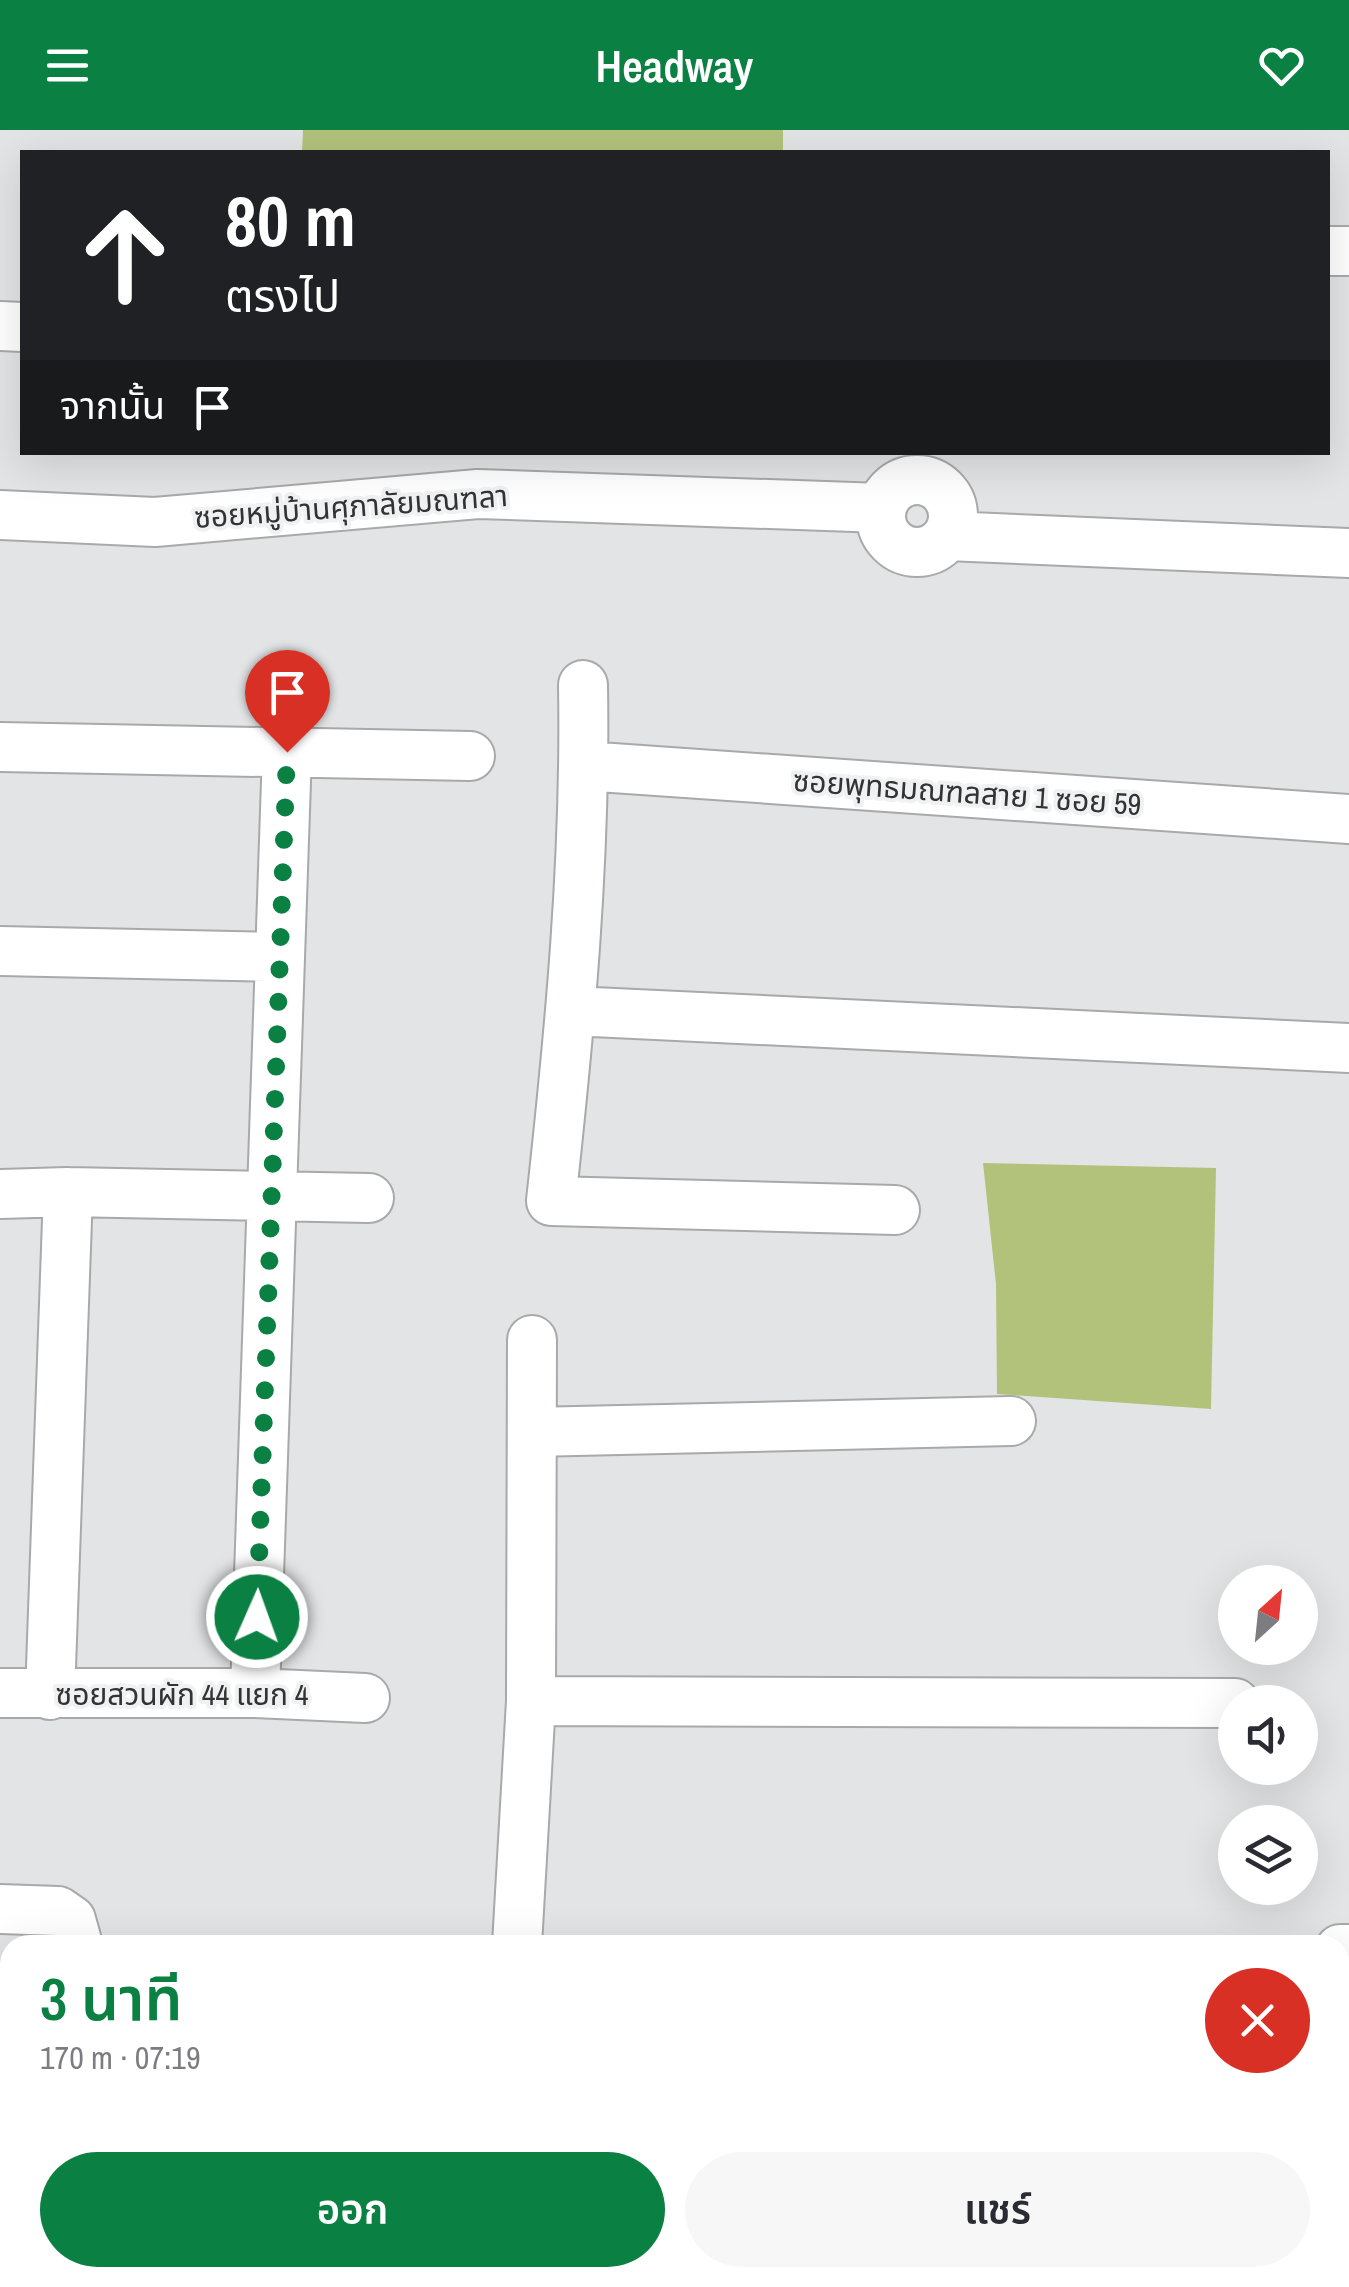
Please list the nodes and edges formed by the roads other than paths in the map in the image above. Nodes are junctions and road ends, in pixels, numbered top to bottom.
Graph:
1 (924, 467) edge
2 (882, 508) junction
3 (0, 516) edge
4 (947, 536) junction
5 (1349, 553) edge
6 (583, 685) dead end
7 (0, 747) edge
8 (287, 752) junction
9 (470, 756) dead end
10 (584, 766) junction
11 (1349, 819) edge
12 (0, 952) edge
13 (279, 957) junction
14 (572, 1011) junction
15 (1349, 1048) edge
16 (68, 1192) junction
17 (0, 1194) edge
18 (271, 1198) junction
19 (369, 1198) dead end
20 (895, 1210) dead end
21 (532, 1340) dead end
22 (1011, 1422) dead end
23 (532, 1432) junction
24 (255, 1693) junction
25 (0, 1694) edge
26 (50, 1695) junction
27 (365, 1698) dead end
28 (530, 1701) junction
29 (1218, 1703) edge
30 (0, 1909) edge
31 (78, 1935) edge
32 (518, 1935) edge

1 - 2 street
1 - 4 street
2 - 3 street, ซอยหมู่บ้านศุภาลัยมณฑลา
2 - 4 street
4 - 5 street
6 - 10 street
7 - 8 street
8 - 9 street
8 - 13 street
10 - 11 street, ซอยพุทธมณฑลสาย 1 ซอย 59
10 - 14 street
12 - 13 street
13 - 18 street
14 - 15 street
14 - 20 street
16 - 17 street
16 - 18 street
16 - 26 street
18 - 19 street
18 - 24 street
21 - 23 street
22 - 23 street
23 - 28 street
24 - 26 street, ซอยสวนผัก 44 แยก 4
24 - 27 street, ซอยสวนผัก 44 แยก 4
25 - 26 street, ซอยสวนผัก 44 แยก 4
28 - 29 street
28 - 32 street
30 - 31 street

